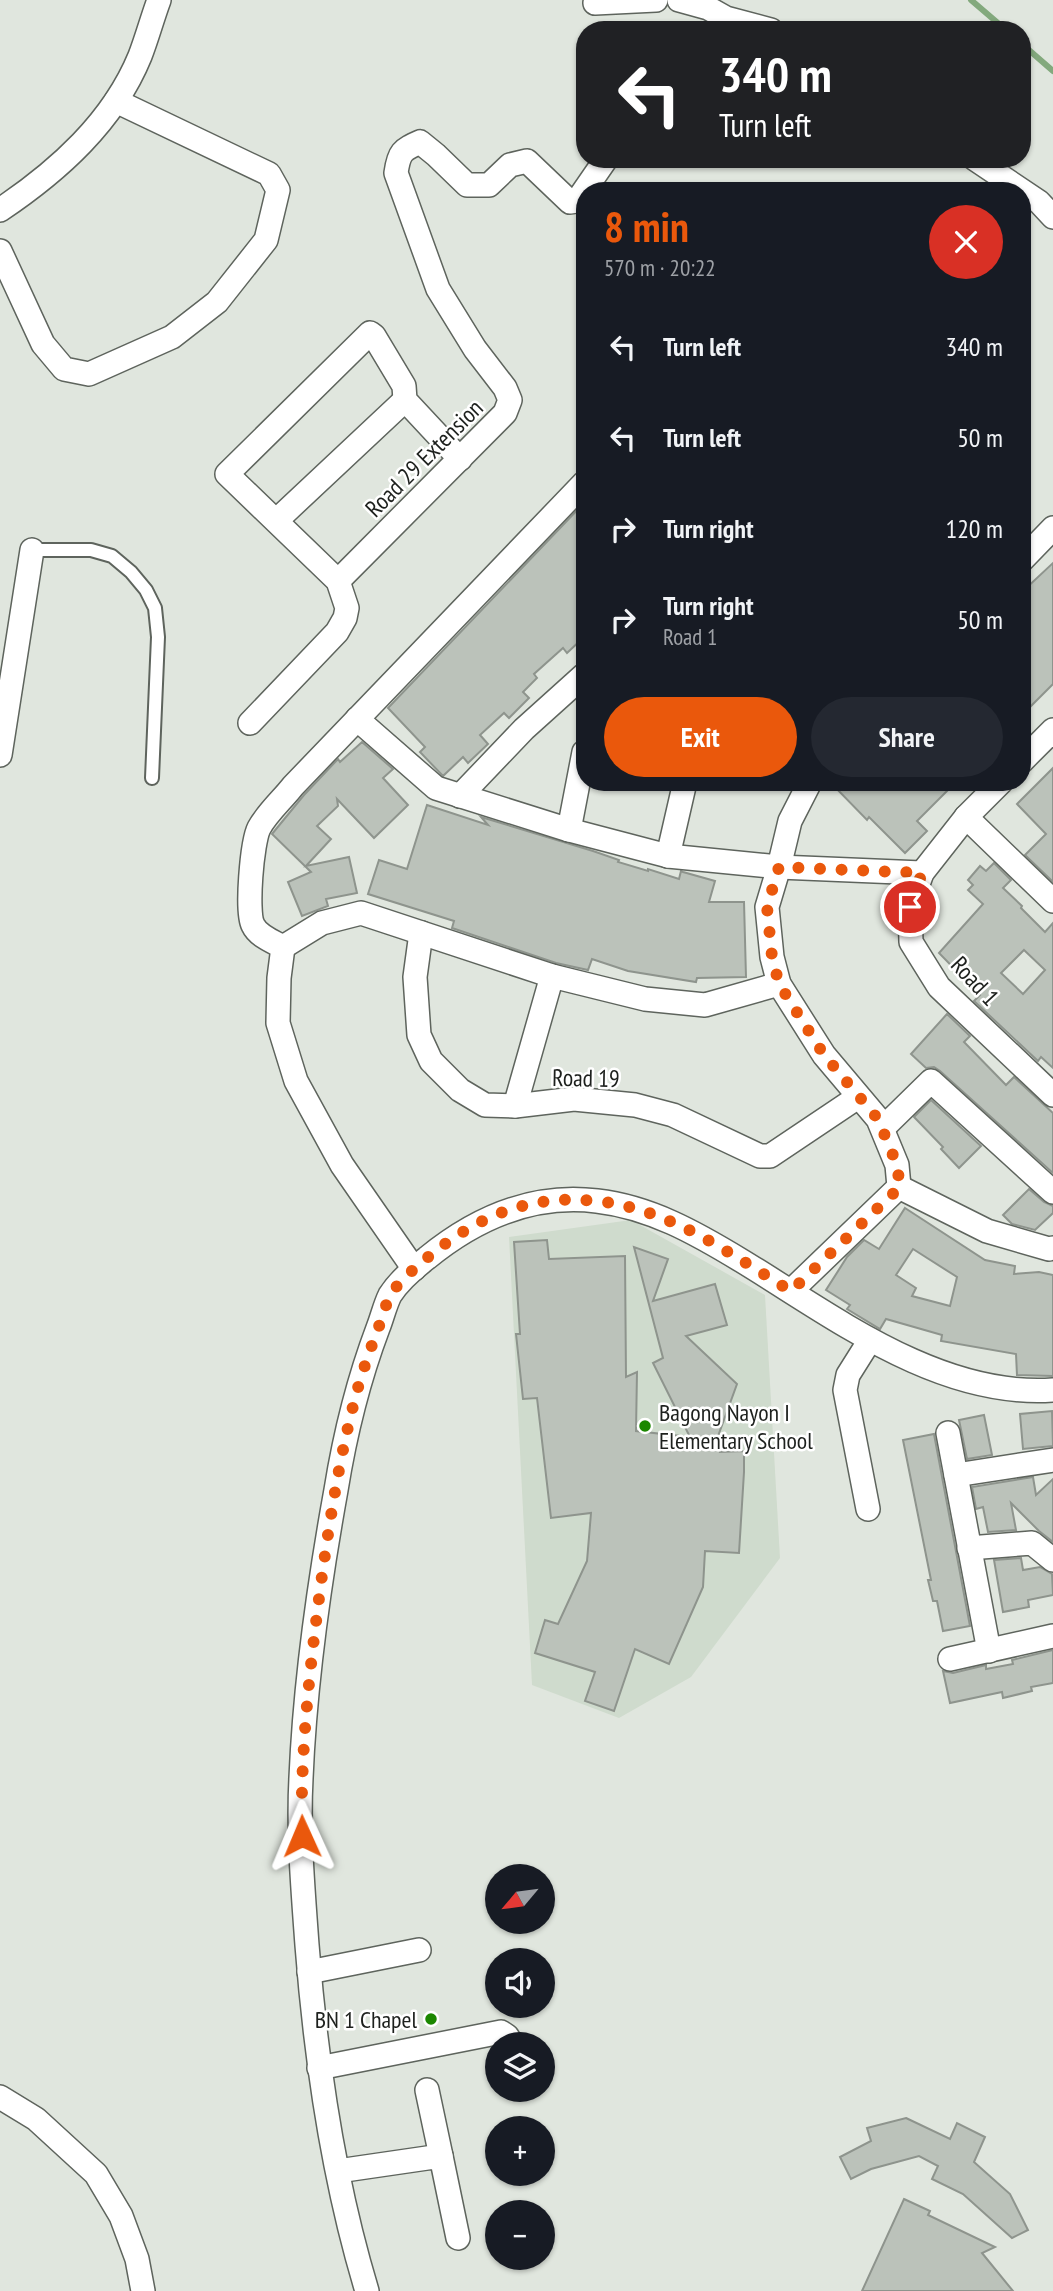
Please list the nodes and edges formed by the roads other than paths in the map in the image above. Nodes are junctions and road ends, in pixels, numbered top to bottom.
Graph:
1 (159, 0) edge
2 (656, 0) edge
3 (679, 0) edge
4 (596, 3) dead end
5 (719, 21) edge
6 (116, 101) junction
7 (989, 168) edge
8 (1010, 182) edge
9 (1031, 196) edge
10 (576, 201) edge
11 (0, 210) edge
12 (1053, 217) edge
13 (0, 251) edge
14 (405, 400) junction
15 (460, 459) junction
16 (576, 491) edge
17 (276, 520) junction
18 (1053, 528) edge
19 (32, 550) joint
20 (1031, 551) edge
21 (338, 581) junction
22 (576, 682) edge
23 (357, 719) junction
24 (250, 723) dead end
25 (1053, 730) edge
26 (1031, 752) edge
27 (0, 753) edge
28 (152, 778) dead end
29 (576, 791) edge
30 (683, 791) edge
31 (805, 791) edge
32 (992, 791) edge
33 (460, 796) junction
34 (966, 817) junction
35 (569, 830) junction
36 (668, 856) junction
37 (779, 867) junction
38 (922, 873) junction
39 (1053, 901) edge
40 (421, 933) junction
41 (283, 947) junction
42 (552, 976) junction
43 (779, 984) junction
44 (1053, 1095) edge
45 (858, 1097) junction
46 (514, 1106) junction
47 (883, 1128) junction
48 (900, 1187) junction
49 (1053, 1192) edge
50 (1053, 1248) edge
51 (414, 1269) junction
52 (791, 1291) junction
53 (870, 1340) junction
54 (1053, 1390) edge
55 (948, 1433) dead end
56 (1053, 1460) edge
57 (956, 1475) junction
58 (867, 1509) dead end
59 (969, 1548) junction
60 (1053, 1560) edge
61 (1053, 1636) edge
62 (989, 1651) junction
63 (950, 1659) dead end
64 (419, 1950) dead end
65 (309, 1972) junction
66 (485, 2035) edge
67 (319, 2068) junction
68 (427, 2090) dead end
69 (0, 2097) edge
70 (441, 2156) junction
71 (338, 2171) junction
72 (458, 2238) dead end
73 (143, 2291) edge
74 (367, 2291) edge

1 - 6 street
2 - 4 street
3 - 5 street
6 - 11 street
6 - 13 street
7 - 8 street
9 - 12 street
10 - 15 street, Road 29 Extension
14 - 15 street
14 - 17 street
14 - 17 street
15 - 21 street, Road 29 Extension
16 - 23 street
17 - 21 street
18 - 20 street
19 - 27 street
19 - 28 lane
21 - 24 street
22 - 33 street
23 - 33 street
23 - 41 street
25 - 26 street
29 - 35 street
30 - 36 street
31 - 37 street
32 - 34 street, Road 1
33 - 35 street
34 - 38 street, Road 1
34 - 39 street
35 - 36 street
36 - 37 street
37 - 38 street
37 - 43 street
38 - 44 street, Road 1
40 - 41 street
40 - 42 street
40 - 46 street, Road 19
41 - 51 street
42 - 43 street
42 - 46 street
43 - 45 street
45 - 46 street, Road 19
45 - 47 street
47 - 48 street
47 - 49 street
48 - 50 street
48 - 52 street
51 - 52 street
51 - 65 street
52 - 53 street
53 - 54 street
53 - 58 street
55 - 57 street
56 - 57 street
57 - 59 street
59 - 60 street
59 - 62 street
61 - 62 street
62 - 63 street
64 - 65 street
65 - 67 street
66 - 67 street
67 - 71 street
68 - 70 street
69 - 73 street
70 - 71 street
70 - 72 street
71 - 74 street

